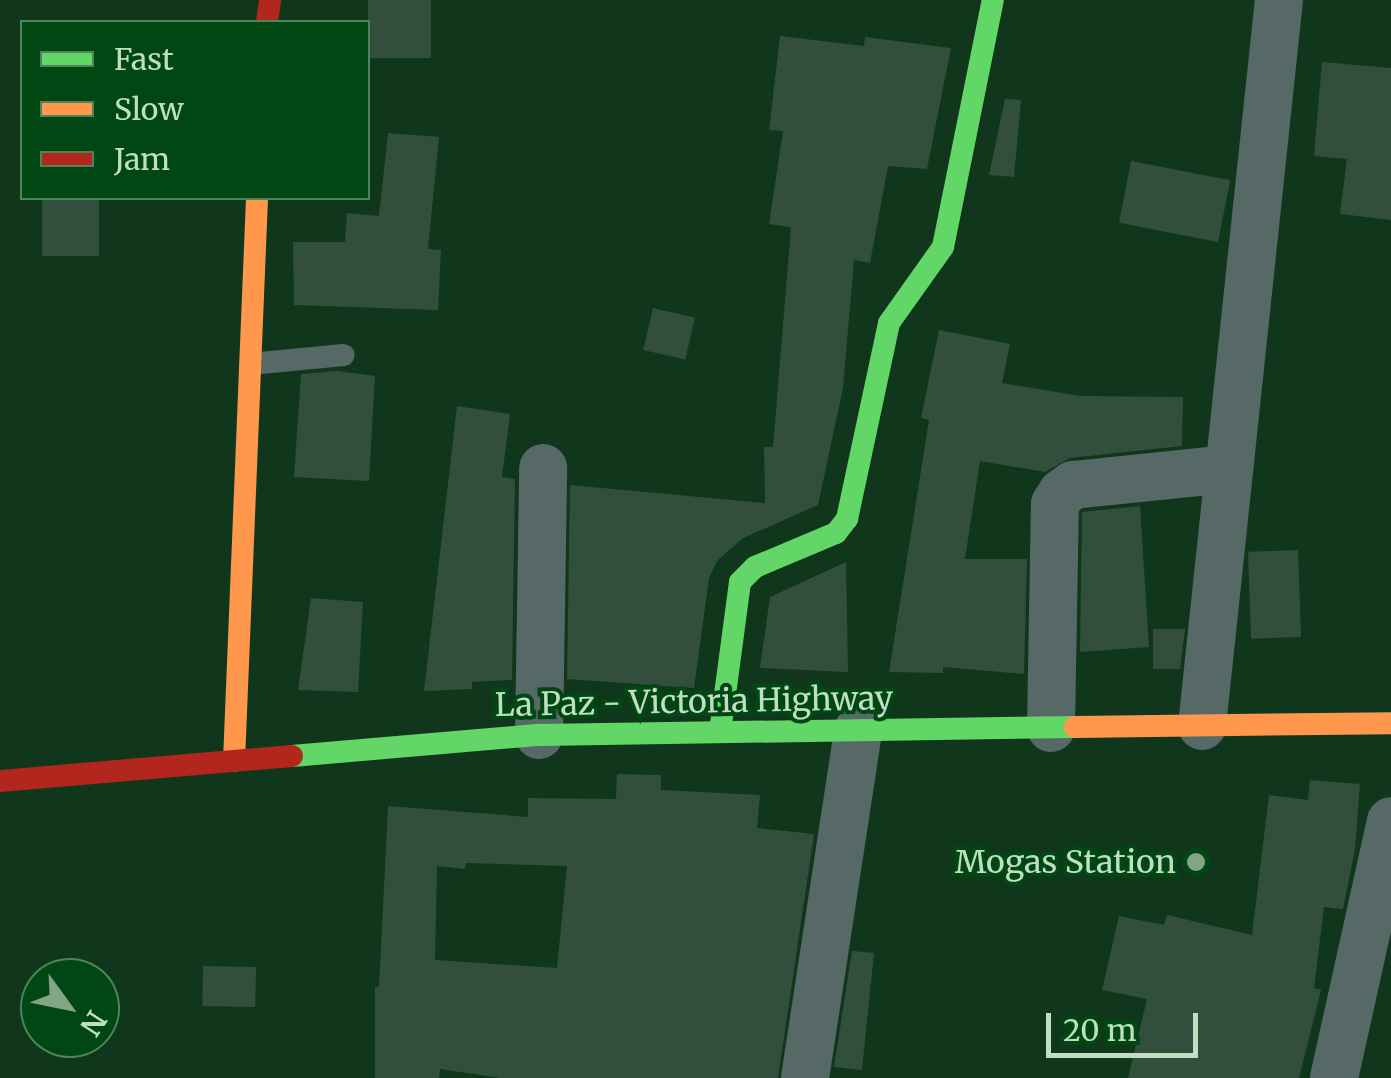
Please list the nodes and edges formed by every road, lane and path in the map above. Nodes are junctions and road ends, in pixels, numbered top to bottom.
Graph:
1 (993, 0) edge
2 (1279, 0) edge
3 (257, 200) edge
4 (344, 355) dead end
5 (250, 364) junction
6 (543, 468) dead end
7 (1229, 469) junction
8 (1391, 723) edge
9 (1202, 726) junction
10 (1051, 728) junction
11 (858, 730) junction
12 (720, 732) junction
13 (539, 735) junction
14 (234, 761) junction
15 (0, 781) edge
16 (1391, 821) edge
17 (805, 1078) edge
18 (1334, 1078) edge

1 - 12 street
2 - 7 street
3 - 5 street
4 - 5 lane
5 - 14 street
6 - 13 street
7 - 9 street
7 - 10 street
8 - 9 street, La Paz - Victoria Highway
9 - 10 street, La Paz - Victoria Highway
10 - 11 street, La Paz - Victoria Highway
11 - 12 street, La Paz - Victoria Highway
11 - 17 street
12 - 13 street, La Paz - Victoria Highway
13 - 14 street, La Paz - Victoria Highway
14 - 15 street, La Paz - Victoria Highway
16 - 18 street

